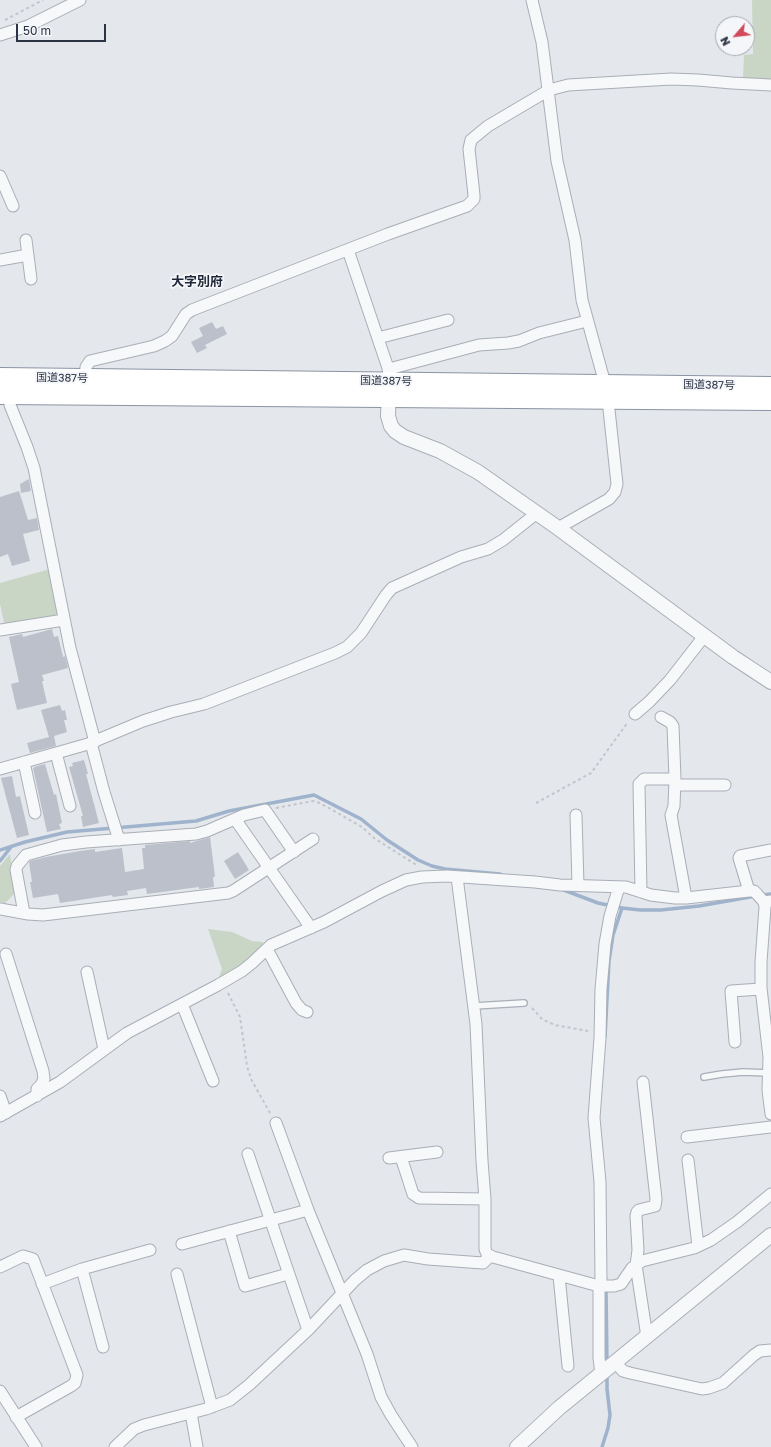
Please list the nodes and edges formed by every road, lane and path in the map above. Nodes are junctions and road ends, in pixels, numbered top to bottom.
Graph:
1 (43, 0) edge
2 (80, 0) edge
3 (532, 0) edge
4 (0, 23) edge
5 (0, 36) edge
6 (771, 84) edge
7 (549, 90) junction
8 (0, 176) edge
9 (13, 206) dead end
10 (26, 240) dead end
11 (348, 250) junction
12 (28, 255) junction
13 (0, 260) edge
14 (31, 279) dead end
15 (448, 320) dead end
16 (587, 321) junction
17 (378, 338) junction
18 (0, 377) edge
19 (86, 378) junction
20 (389, 383) junction
21 (771, 386) edge
22 (607, 392) junction
23 (5, 395) edge
24 (771, 401) edge
25 (537, 513) junction
26 (558, 528) junction
27 (64, 620) junction
28 (0, 630) edge
29 (705, 635) junction
30 (771, 682) edge
31 (635, 714) joint
32 (660, 717) dead end
33 (93, 742) junction
34 (56, 754) junction
35 (24, 762) junction
36 (0, 769) edge
37 (675, 782) junction
38 (724, 785) dead end
39 (536, 803) dead end
40 (70, 806) dead end
41 (265, 810) junction
42 (35, 813) dead end
43 (576, 815) dead end
44 (235, 819) junction
45 (313, 839) dead end
46 (119, 840) junction
47 (771, 850) edge
48 (294, 852) junction
49 (270, 868) junction
50 (437, 877) junction
51 (457, 877) junction
52 (578, 885) junction
53 (619, 887) junction
54 (748, 891) junction
55 (641, 892) junction
56 (686, 898) junction
57 (768, 902) edge
58 (0, 909) edge
59 (24, 913) junction
60 (311, 928) junction
61 (267, 949) junction
62 (6, 954) dead end
63 (87, 972) dead end
64 (223, 982) junction
65 (761, 989) junction
66 (524, 1003) joint
67 (182, 1004) junction
68 (474, 1006) junction
69 (307, 1012) dead end
70 (599, 1039) junction
71 (735, 1042) dead end
72 (104, 1049) junction
73 (770, 1053) edge
74 (769, 1073) junction
75 (704, 1077) dead end
76 (212, 1081) dead end
77 (643, 1082) dead end
78 (0, 1096) edge
79 (37, 1096) junction
80 (3, 1114) edge
81 (771, 1114) edge
82 (276, 1123) joint
83 (771, 1127) edge
84 (687, 1137) dead end
85 (437, 1152) dead end
86 (248, 1154) dead end
87 (401, 1157) junction
88 (389, 1158) dead end
89 (688, 1160) dead end
90 (771, 1194) edge
91 (485, 1199) junction
92 (308, 1210) junction
93 (270, 1220) junction
94 (229, 1231) junction
95 (771, 1235) edge
96 (182, 1244) dead end
97 (698, 1246) junction
98 (150, 1250) dead end
99 (490, 1256) junction
100 (636, 1264) junction
101 (0, 1267) edge
102 (82, 1269) junction
103 (177, 1274) dead end
104 (288, 1274) junction
105 (559, 1276) junction
106 (42, 1284) junction
107 (606, 1286) junction
108 (341, 1294) junction
109 (308, 1330) junction
110 (647, 1337) junction
111 (103, 1347) dead end
112 (771, 1350) edge
113 (568, 1366) dead end
114 (610, 1366) junction
115 (0, 1391) edge
116 (212, 1407) junction
117 (191, 1413) junction
118 (16, 1417) junction
119 (36, 1447) edge
120 (115, 1447) edge
121 (197, 1447) edge
122 (412, 1447) edge
123 (517, 1447) edge

1 - 4 path
2 - 5 street
3 - 7 street
6 - 7 street
7 - 11 street
7 - 16 street
8 - 9 street
10 - 12 street
11 - 17 street
11 - 19 street
12 - 13 street
12 - 14 street
15 - 17 street
16 - 20 street
16 - 22 street
17 - 20 street
18 - 19 highway, 国道387号
19 - 20 highway, 国道387号
20 - 22 highway, 国道387号
20 - 23 highway, 国道387号
20 - 25 street
21 - 22 highway, 国道387号
22 - 24 highway, 国道387号
22 - 26 street
23 - 27 street
25 - 26 street
25 - 33 street
26 - 29 street
27 - 28 street
27 - 33 street
29 - 30 street
29 - 31 street
31 - 39 path
32 - 37 street
33 - 34 street
33 - 46 street
34 - 35 street
34 - 40 street
35 - 36 street
35 - 42 street
37 - 38 street
37 - 55 street
37 - 56 street
41 - 44 street
41 - 48 street
41 - 50 path
43 - 52 street
44 - 46 street
44 - 49 street
45 - 48 street
46 - 59 street
47 - 54 street
48 - 49 street
49 - 59 street
49 - 60 street
50 - 51 street
50 - 60 street
51 - 52 street
51 - 68 street
52 - 53 street
53 - 55 street
53 - 70 street
54 - 56 street
54 - 57 street
55 - 56 street
57 - 65 street
58 - 59 street
60 - 61 street
61 - 64 street
61 - 69 street
62 - 79 street
63 - 72 street
64 - 67 street
64 - 82 path
65 - 71 street
65 - 73 street
66 - 68 lane
66 - 70 path
67 - 72 street
67 - 76 street
68 - 91 street
70 - 107 street
72 - 79 street
73 - 74 street
74 - 75 lane
74 - 81 street
77 - 100 street
78 - 80 street
79 - 80 street
82 - 92 street
83 - 84 street
85 - 87 street
86 - 93 street
87 - 88 street
87 - 91 street
89 - 97 street
90 - 97 street
91 - 99 street
92 - 93 street
92 - 108 street
93 - 94 street
93 - 104 street
94 - 96 street
94 - 104 street
95 - 110 street
97 - 100 street
98 - 102 street
99 - 105 street
99 - 108 street
100 - 107 street
100 - 110 street
101 - 106 street
102 - 106 street
102 - 111 street
103 - 116 street
104 - 109 street
105 - 107 street
105 - 113 street
106 - 118 street
107 - 114 street
108 - 109 street
108 - 122 street
109 - 116 street
110 - 114 street
112 - 114 street
114 - 123 street
115 - 118 street
116 - 117 street
117 - 120 street
117 - 121 street
118 - 119 street

